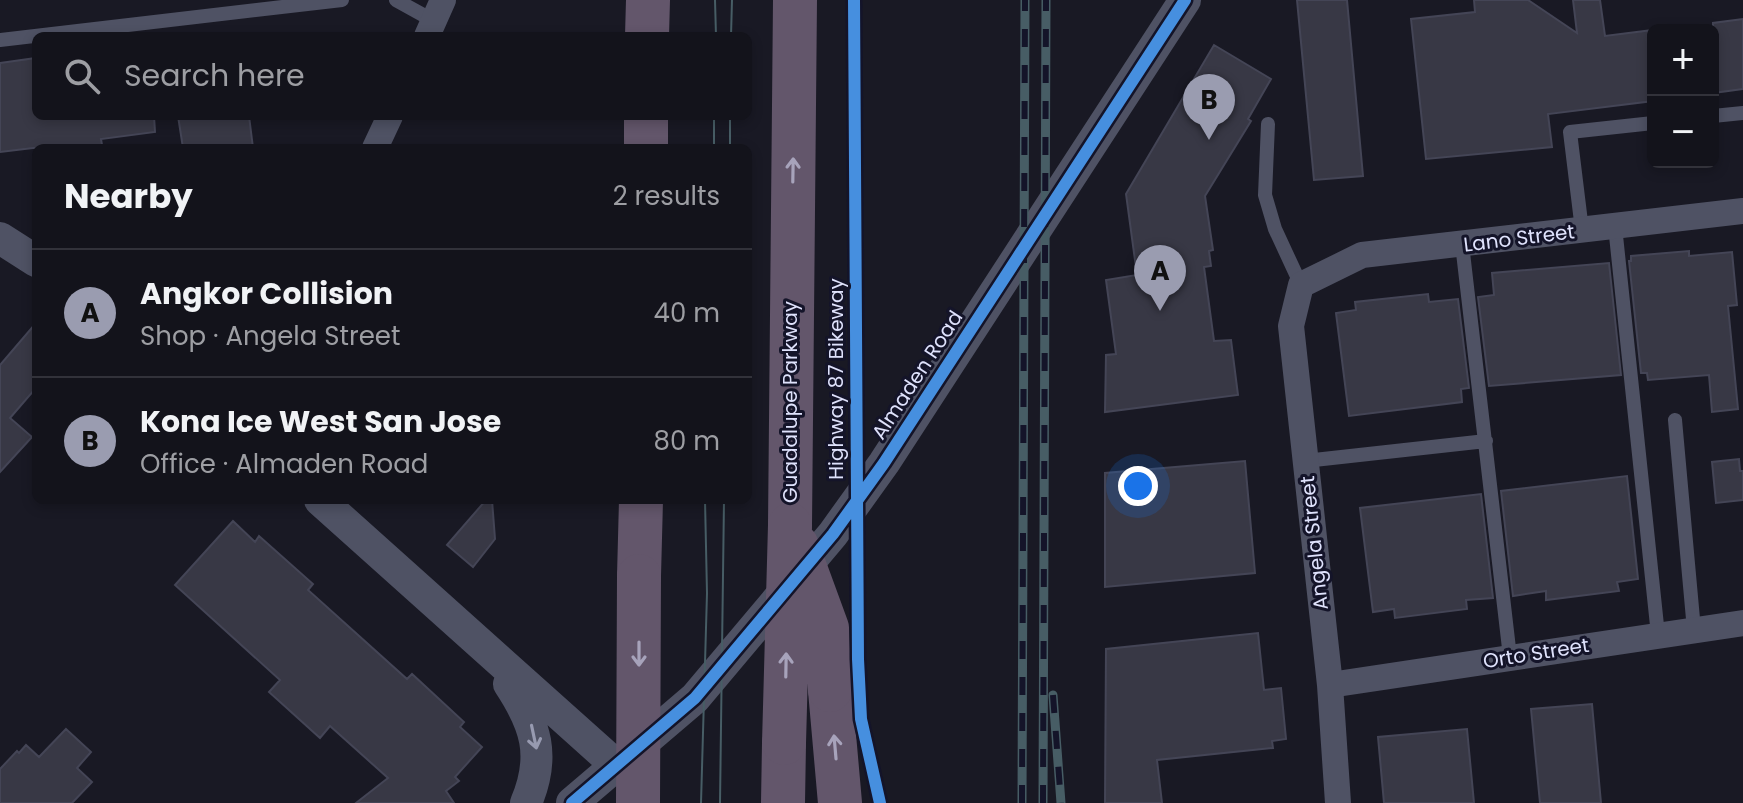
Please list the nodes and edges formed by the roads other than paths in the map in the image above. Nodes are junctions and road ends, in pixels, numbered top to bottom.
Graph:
1 (342, 0) edge
2 (396, 0) edge
3 (648, 0) edge
4 (795, 0) edge
5 (1185, 0) edge
6 (435, 19) edge
7 (68, 32) edge
8 (647, 32) edge
9 (32, 36) edge
10 (0, 40) edge
11 (1743, 113) edge
12 (1719, 115) edge
13 (388, 120) edge
14 (646, 120) edge
15 (1268, 124) dead end
16 (1647, 124) edge
17 (377, 144) edge
18 (646, 144) edge
19 (1743, 211) edge
20 (1615, 226) junction
21 (1582, 230) junction
22 (1462, 244) junction
23 (3, 245) edge
24 (32, 259) edge
25 (1301, 285) junction
26 (1675, 420) dead end
27 (1486, 441) junction
28 (1305, 461) junction
29 (324, 504) edge
30 (641, 504) edge
31 (790, 525) junction
32 (1743, 623) edge
33 (1694, 630) junction
34 (1658, 635) junction
35 (480, 647) junction
36 (1510, 657) junction
37 (1330, 685) junction
38 (627, 785) edge
39 (526, 803) edge
40 (572, 803) edge
41 (783, 803) edge
42 (840, 803) edge
43 (1338, 803) edge

1 - 7 lane
2 - 6 lane
3 - 8 highway
31 -> 4 highway, Guadalupe Parkway
5 - 38 street, Almaden Road
9 - 10 lane
11 - 12 lane
13 - 17 street
14 - 18 highway
15 - 25 lane
16 - 21 lane
19 - 20 street, Lano Street
20 - 21 street, Lano Street
20 - 34 lane
21 - 22 street, Lano Street
22 - 25 street, Lano Street
22 - 27 lane
23 - 24 street
25 - 28 street, Angela Street
26 - 33 lane
27 - 28 lane
27 - 36 lane
28 - 37 street, Angela Street
29 - 35 street
30 -> 38 highway, bridge
41 -> 31 highway, Guadalupe Parkway, bridge
42 -> 31 highway, bridge
32 - 33 street, Orto Street
33 - 34 street, Orto Street
34 - 36 street, Orto Street
35 - 38 street
35 -> 39 street
36 - 37 street, Orto Street
37 - 43 street, Angela Street
38 - 40 street, Almaden Road

